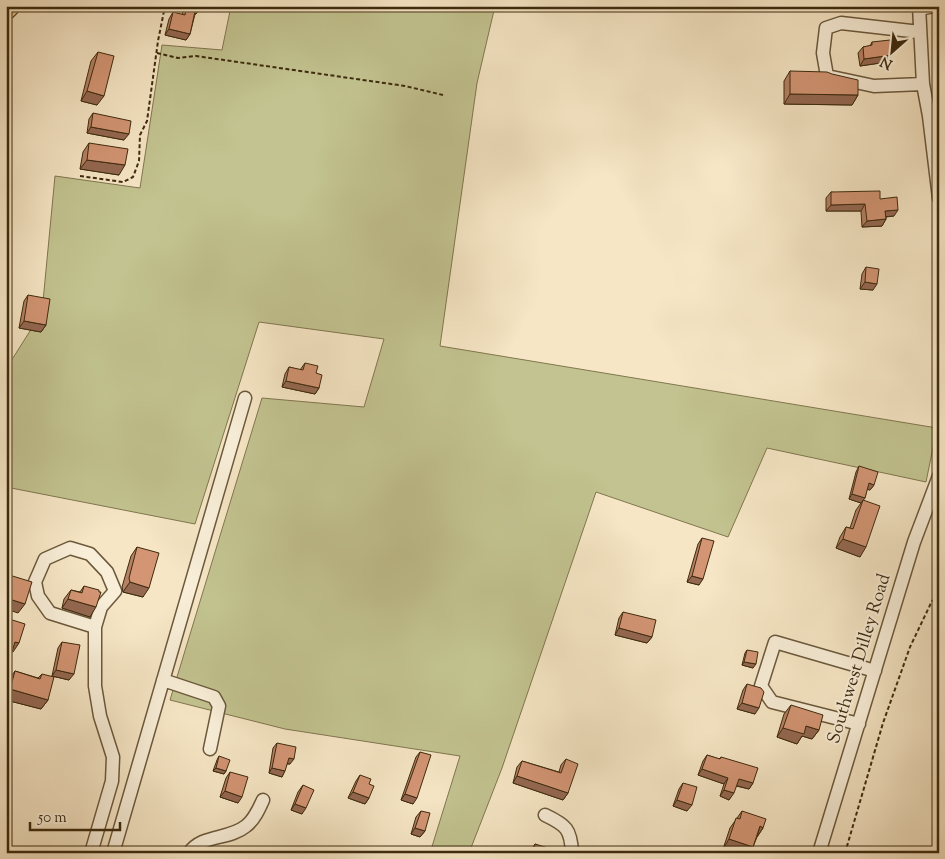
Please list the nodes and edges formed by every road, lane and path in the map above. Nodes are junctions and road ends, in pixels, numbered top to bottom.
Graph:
1 (11, 6) edge
2 (166, 6) edge
3 (934, 6) edge
4 (919, 8) edge
5 (6, 11) edge
6 (920, 32) junction
7 (157, 53) junction
8 (924, 84) junction
9 (443, 95) dead end
10 (934, 116) edge
11 (80, 176) dead end
12 (939, 198) edge
13 (246, 398) dead end
14 (939, 476) edge
15 (939, 597) edge
16 (95, 627) junction
17 (875, 671) junction
18 (163, 680) junction
19 (859, 724) junction
20 (210, 749) dead end
21 (263, 800) dead end
22 (545, 816) dead end
23 (92, 853) edge
24 (113, 853) edge
25 (189, 853) edge
26 (572, 853) edge
27 (819, 853) edge
28 (845, 853) edge

1 - 5 highway
2 - 7 path
3 - 4 street
4 - 6 street
6 - 8 street
6 - 8 street
7 - 9 path
7 - 11 path
8 - 10 street
10 - 12 street
13 - 18 street
14 - 17 street, Southwest Dilley Road
15 - 28 path
16 - 16 street
16 - 23 street
17 - 19 street, Southwest Dilley Road
17 - 19 street
18 - 20 street
18 - 24 street
19 - 27 street, Southwest Dilley Road
21 - 25 street
22 - 26 street

